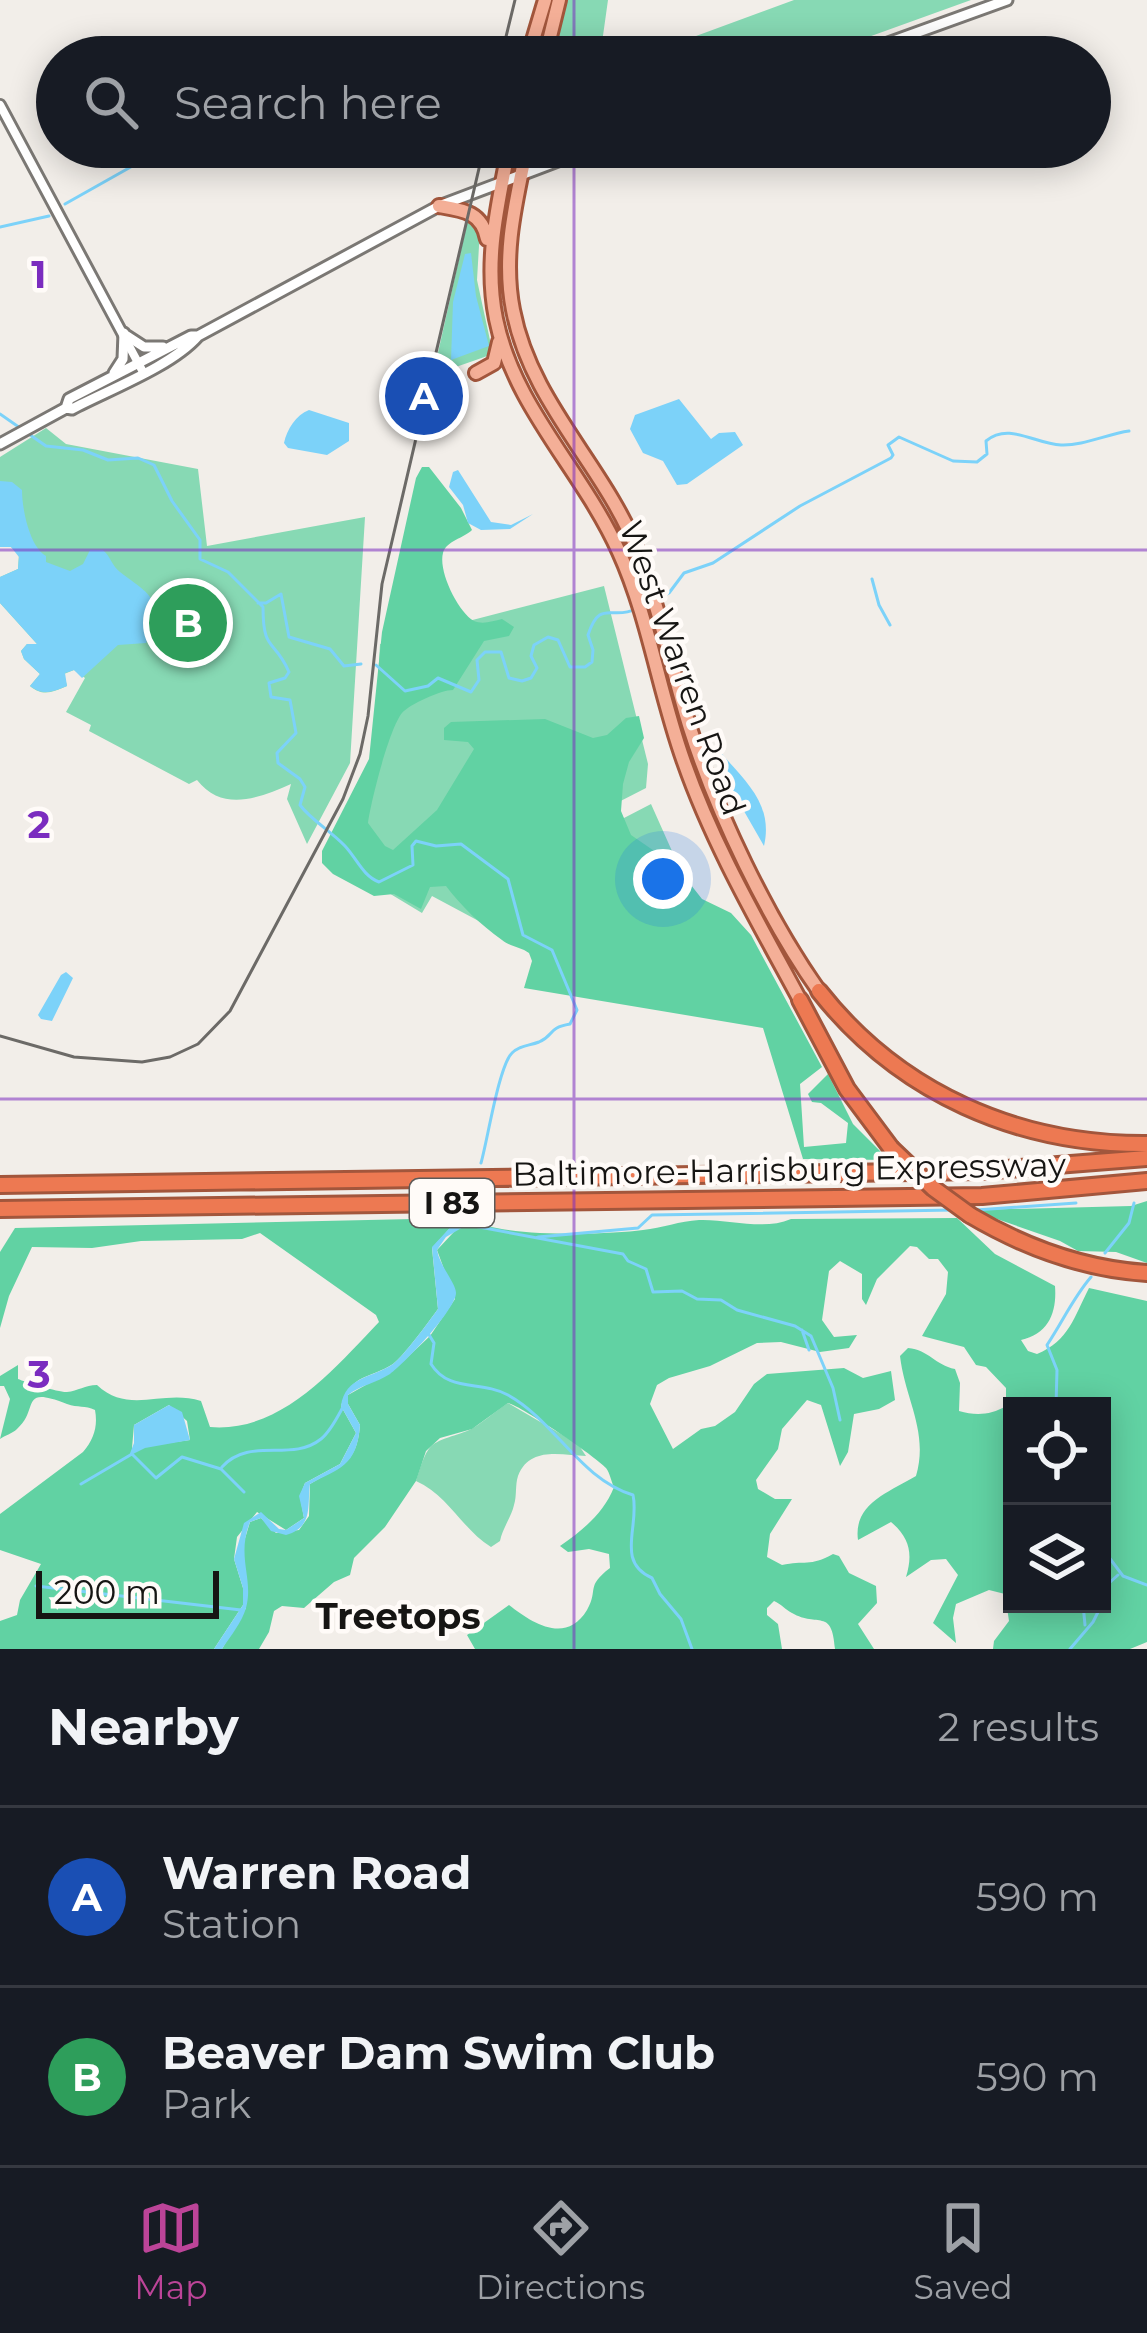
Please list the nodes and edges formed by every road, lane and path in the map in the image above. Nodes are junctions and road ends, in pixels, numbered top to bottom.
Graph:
1 (545, 0) edge
2 (559, 0) edge
3 (1007, 0) edge
4 (534, 36) edge
5 (550, 36) edge
6 (907, 36) edge
7 (0, 105) edge
8 (505, 168) edge
9 (522, 168) edge
10 (535, 168) edge
11 (521, 173) junction
12 (502, 180) junction
13 (439, 206) junction
14 (490, 252) junction
15 (124, 334) junction
16 (500, 335) junction
17 (198, 336) junction
18 (521, 344) junction
19 (174, 345) junction
20 (141, 367) junction
21 (476, 373) dead end
22 (104, 380) junction
23 (65, 407) junction
24 (0, 444) edge
25 (574, 476) junction
26 (647, 578) junction
27 (819, 991) joint
28 (800, 1000) joint
29 (1147, 1144) edge
30 (1147, 1157) edge
31 (1147, 1181) edge
32 (0, 1185) edge
33 (0, 1209) edge
34 (1147, 1273) edge

1 - 4 main road
2 - 5 main road
3 - 6 main road
7 - 15 street
8 - 12 main road, West Warren Road
9 - 11 main road, West Warren Road
10 - 11 main road
11 - 12 main road
11 - 18 main road, West Warren Road
12 - 13 main road
12 - 14 main road, West Warren Road
13 - 14 main road
13 - 17 main road
14 - 16 main road, West Warren Road
15 - 19 main road
15 - 20 street
15 - 22 main road
16 - 21 main road
16 - 25 main road, West Warren Road
17 - 19 main road
17 - 20 main road
18 - 25 main road
18 - 26 main road, West Warren Road
19 - 20 main road
20 - 22 main road
20 - 23 main road
22 - 23 main road
23 - 24 main road
25 - 26 main road
25 - 28 main road, West Warren Road
26 - 27 main road, West Warren Road
27 - 29 highway
28 - 34 highway, bridge
30 - 32 highway, Baltimore-Harrisburg Expressway / I 83
31 - 33 highway, Baltimore-Harrisburg Expressway / I 83

